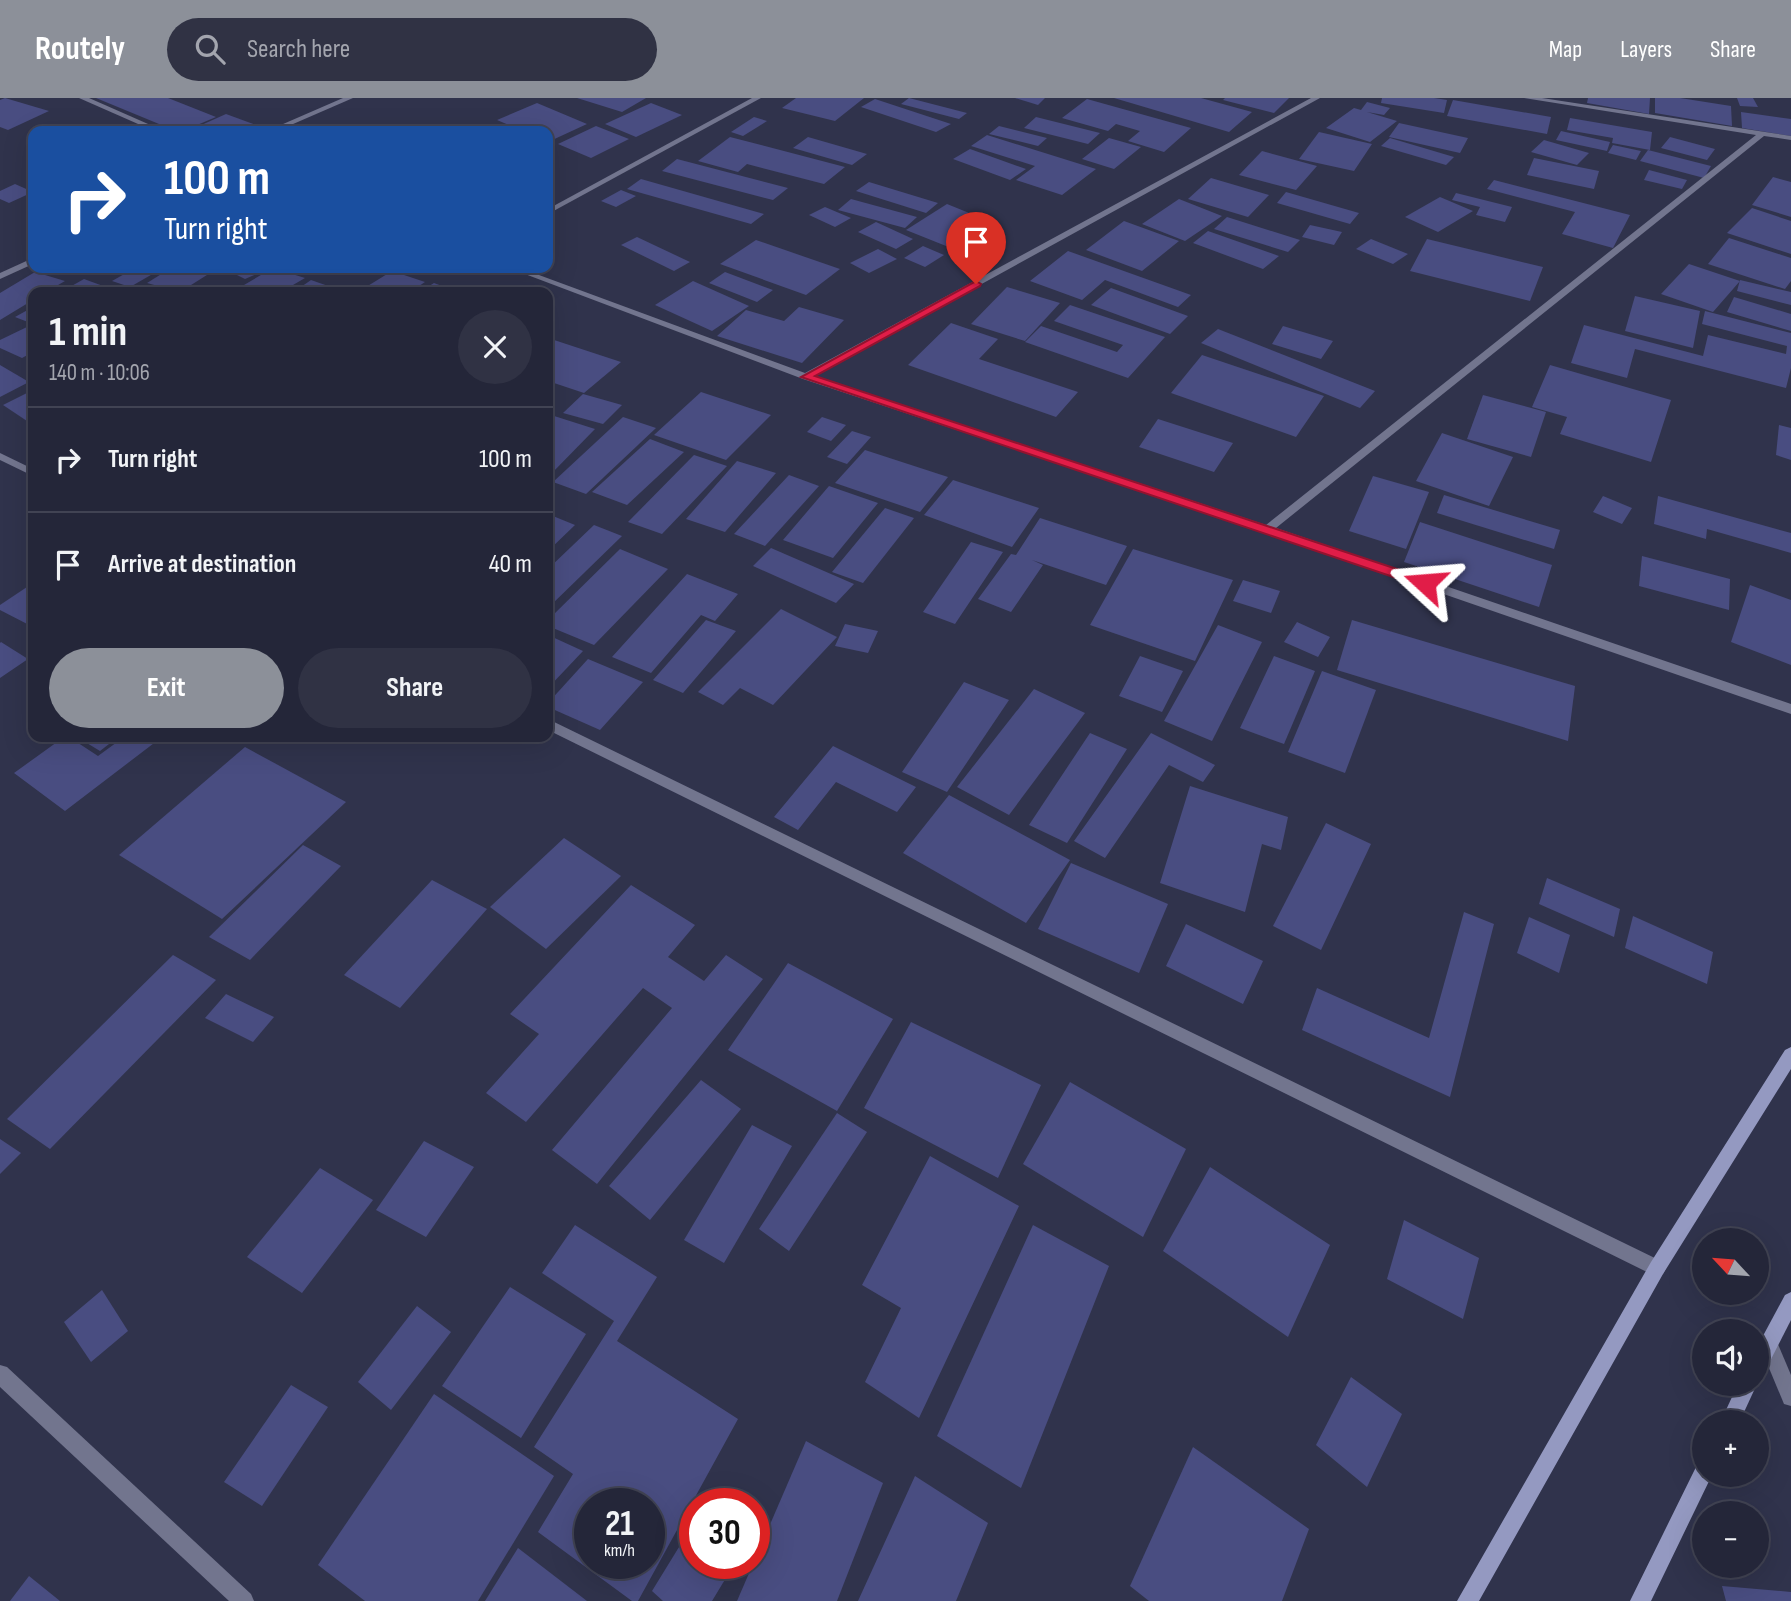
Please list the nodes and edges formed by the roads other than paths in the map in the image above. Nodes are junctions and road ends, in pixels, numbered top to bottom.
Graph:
1 (83, 98) edge
2 (349, 98) edge
3 (757, 98) edge
4 (1316, 98) edge
5 (1528, 98) edge
6 (147, 126) edge
7 (283, 126) edge
8 (1762, 134) junction
9 (1791, 138) edge
10 (553, 209) edge
11 (28, 263) edge
12 (526, 273) edge
13 (0, 276) edge
14 (806, 377) junction
15 (0, 456) edge
16 (28, 470) edge
17 (1268, 529) junction
18 (1791, 709) edge
19 (553, 726) edge
20 (1791, 1055) edge
21 (1657, 1268) junction
22 (1791, 1301) edge
23 (1769, 1342) edge
24 (1769, 1346) edge
25 (0, 1374) edge
26 (1791, 1397) edge
27 (1697, 1487) edge
28 (244, 1601) edge
29 (1467, 1601) edge
30 (1640, 1601) edge

1 - 6 street
2 - 7 street
3 - 10 street
4 - 14 street
5 - 8 street
8 - 9 street
8 - 17 street
11 - 13 street
12 - 14 street
14 - 17 street
15 - 16 street
17 - 18 street
19 - 21 street
20 - 21 main road
21 - 29 main road
22 - 23 main road
24 - 26 street
25 - 28 street
27 - 30 main road

